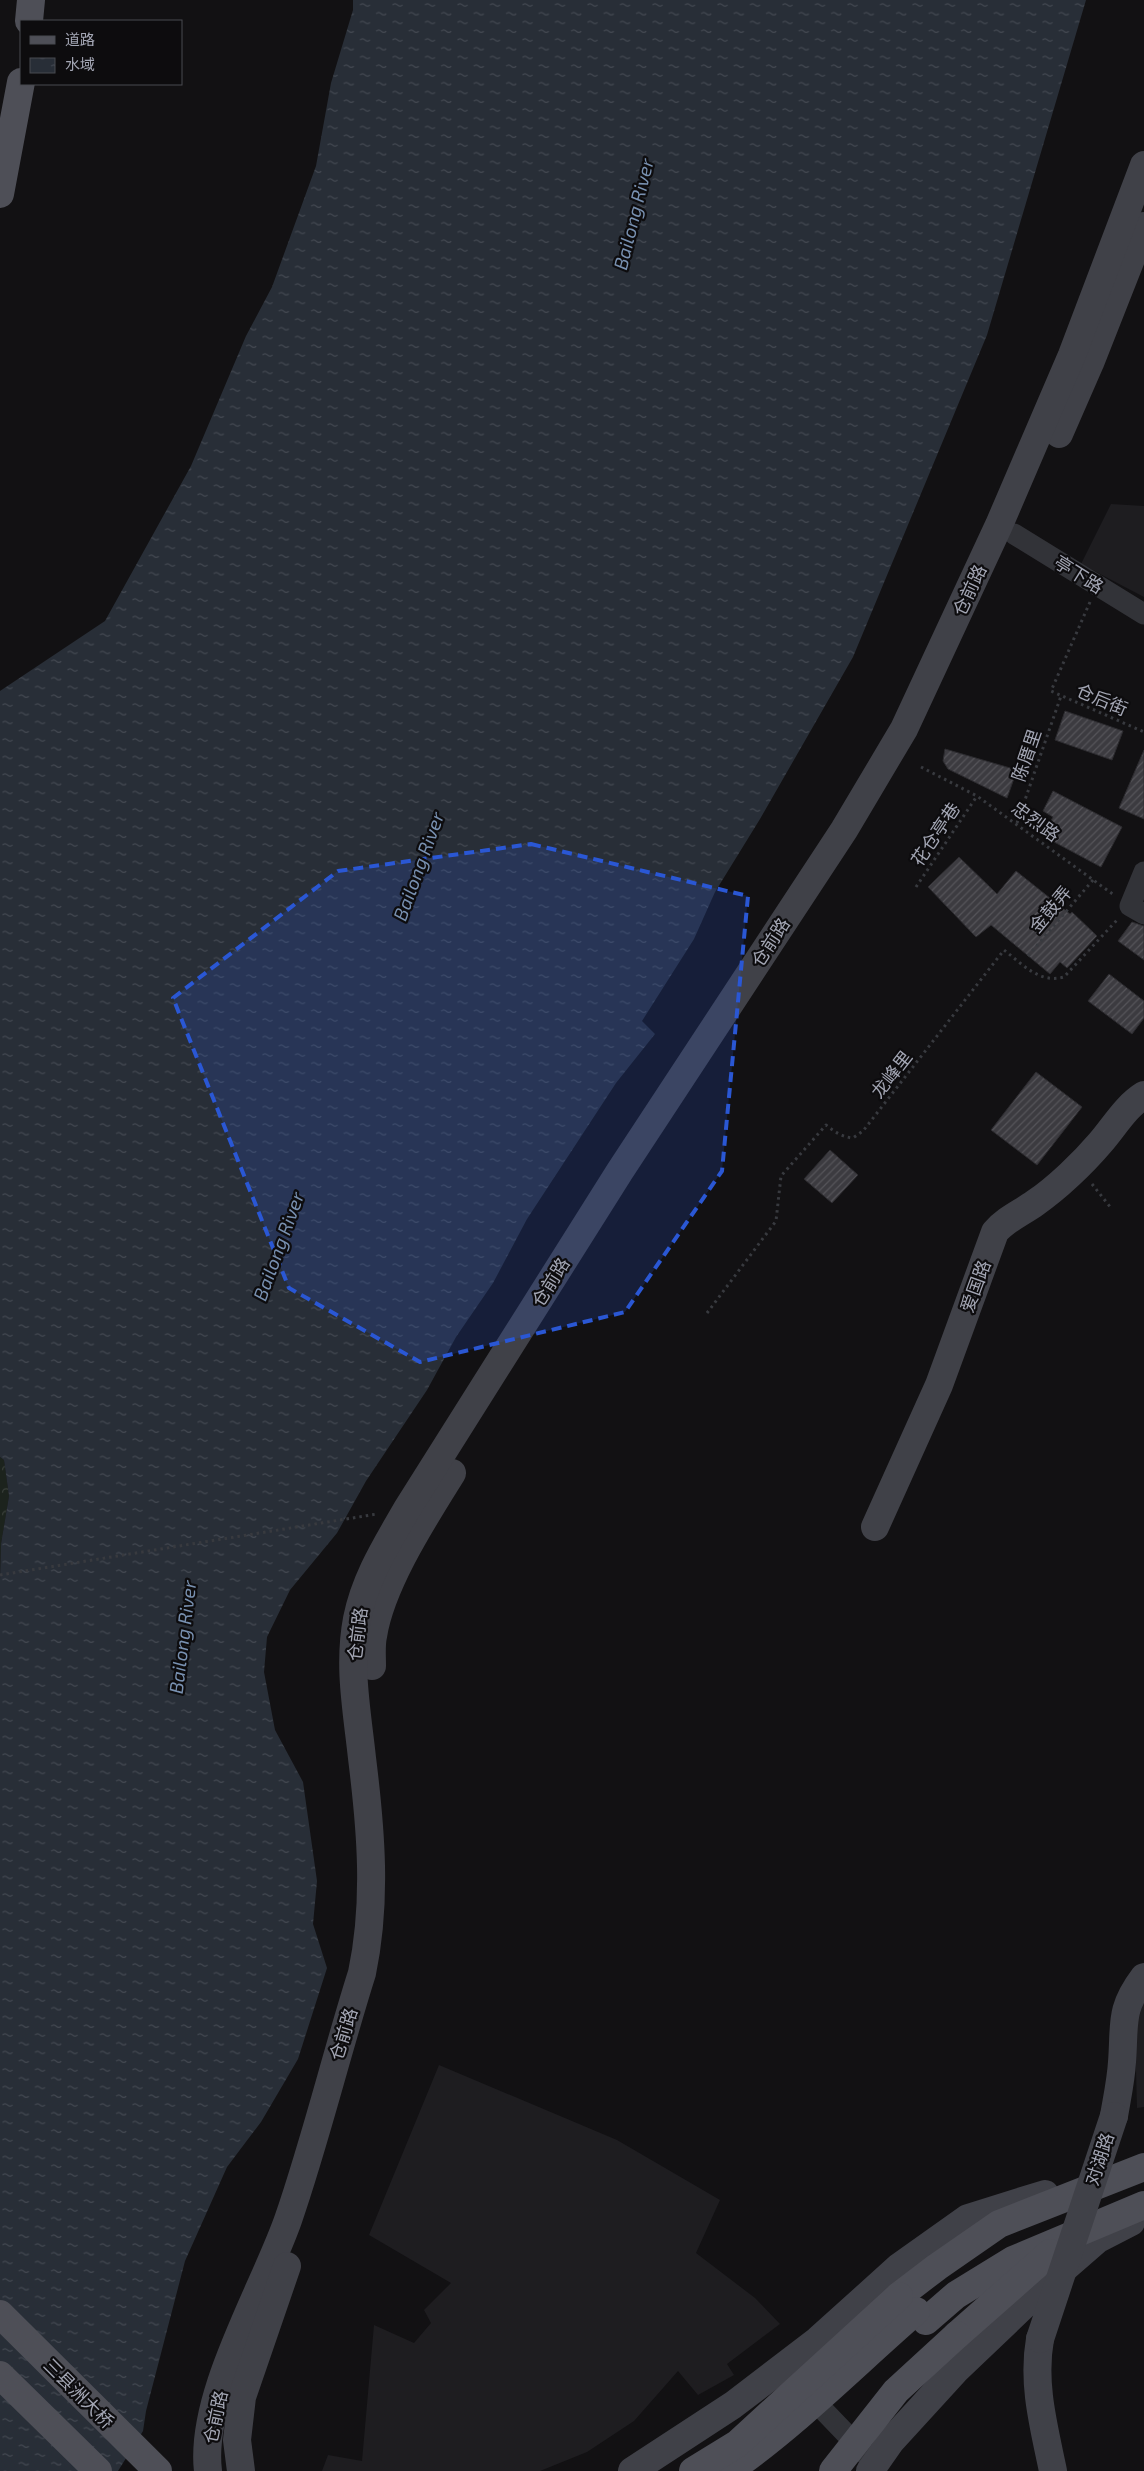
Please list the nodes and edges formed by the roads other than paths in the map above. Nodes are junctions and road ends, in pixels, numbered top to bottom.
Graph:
1 (31, 0) edge
2 (29, 20) edge
3 (20, 85) edge
4 (1144, 166) edge
5 (0, 194) edge
6 (1144, 226) edge
7 (1014, 534) junction
8 (1144, 614) edge
9 (1144, 872) edge
10 (1137, 910) edge
11 (1144, 1094) edge
12 (875, 1527) dead end
13 (1144, 1977) edge
14 (1133, 2171) edge
15 (1144, 2205) edge
16 (1144, 2215) edge
17 (1068, 2237) junction
18 (914, 2309) junction
19 (0, 2314) edge
20 (782, 2367) junction
21 (0, 2375) edge
22 (872, 2468) edge
23 (98, 2471) edge
24 (158, 2471) edge
25 (208, 2471) edge
26 (241, 2471) edge
27 (632, 2471) edge
28 (694, 2471) edge
29 (728, 2471) edge
30 (752, 2471) edge
31 (833, 2471) edge
32 (1053, 2471) edge

1 - 2 main road
3 - 5 main road
4 - 25 street, 仓前路
6 - 7 street, 仓前路
7 - 8 street, 亭下路
7 - 26 street, 仓前路
9 - 10 street
11 - 12 street, 爱国路
13 - 32 street, 对湖路, bridge
14 - 18 main road
14 - 20 street
15 - 17 main road
16 - 22 street
17 - 18 main road
17 - 31 main road, bridge
18 - 28 main road, bridge
18 - 29 main road, bridge
18 - 30 main road
19 - 24 main road, 三县洲大桥
20 - 22 street
20 - 27 street
21 - 23 main road

